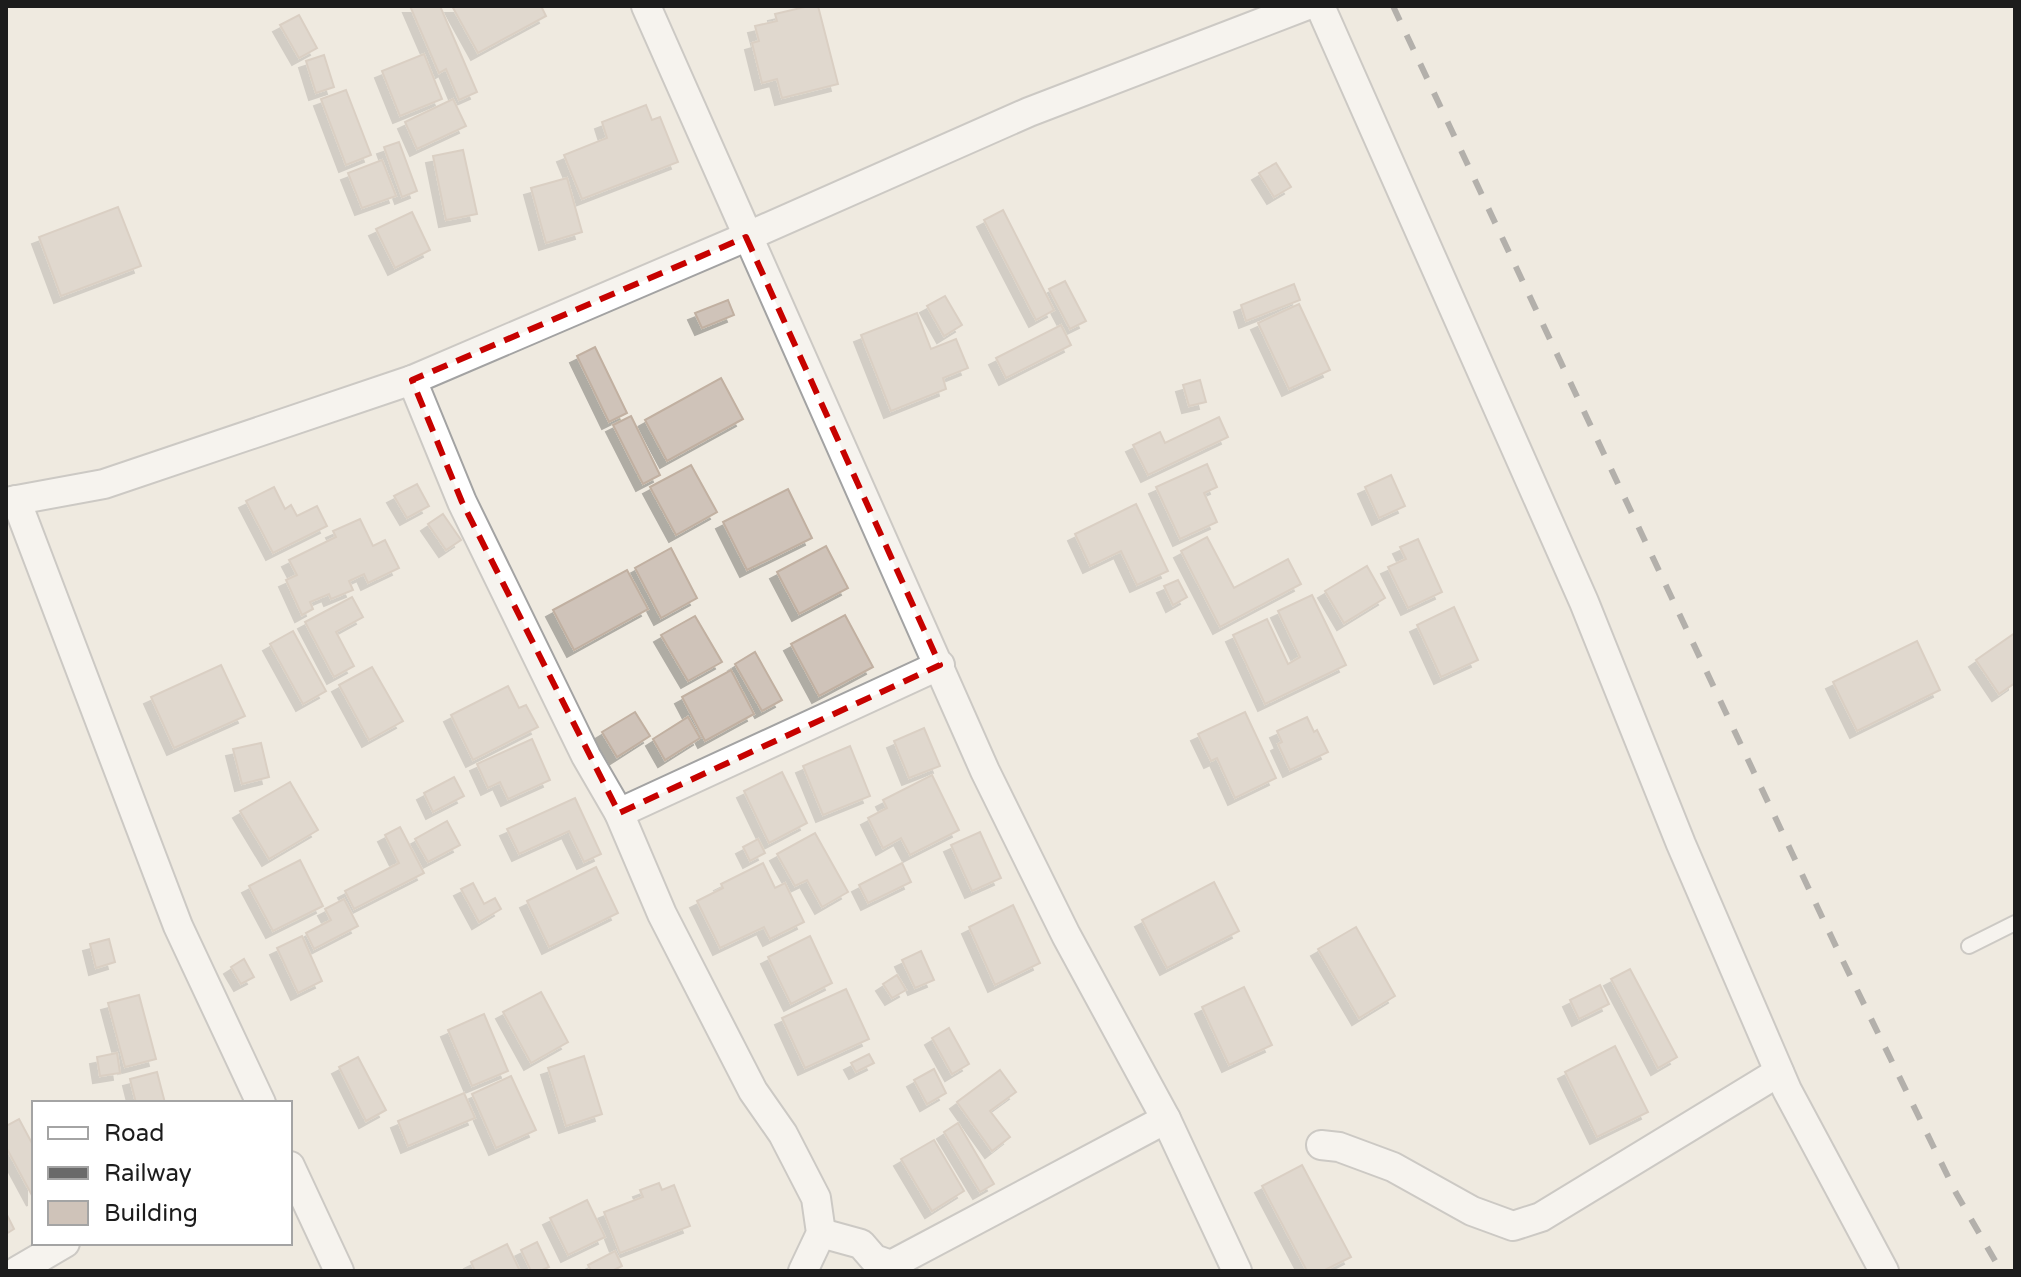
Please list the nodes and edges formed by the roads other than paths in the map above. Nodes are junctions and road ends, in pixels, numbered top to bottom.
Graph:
1 (646, 6) edge
2 (1305, 6) edge
3 (1320, 6) edge
4 (746, 237) junction
5 (412, 380) junction
6 (11, 501) edge
7 (940, 665) junction
8 (619, 813) junction
9 (2015, 923) edge
10 (1969, 946) dead end
11 (1779, 1072) junction
12 (260, 1101) edge
13 (1166, 1119) junction
14 (1321, 1145) dead end
15 (292, 1170) edge
16 (821, 1233) junction
17 (62, 1245) edge
18 (17, 1271) edge
19 (339, 1271) edge
20 (803, 1271) edge
21 (1237, 1271) edge
22 (1884, 1271) edge

1 - 4 street
2 - 4 street
3 - 11 street
4 - 5 street
4 - 7 street
5 - 6 street
5 - 8 street
6 - 12 street
7 - 8 street
7 - 13 street
8 - 16 street
9 - 10 lane
11 - 14 street
11 - 22 street
13 - 16 street
13 - 21 street
15 - 19 street
16 - 20 street
17 - 18 street

